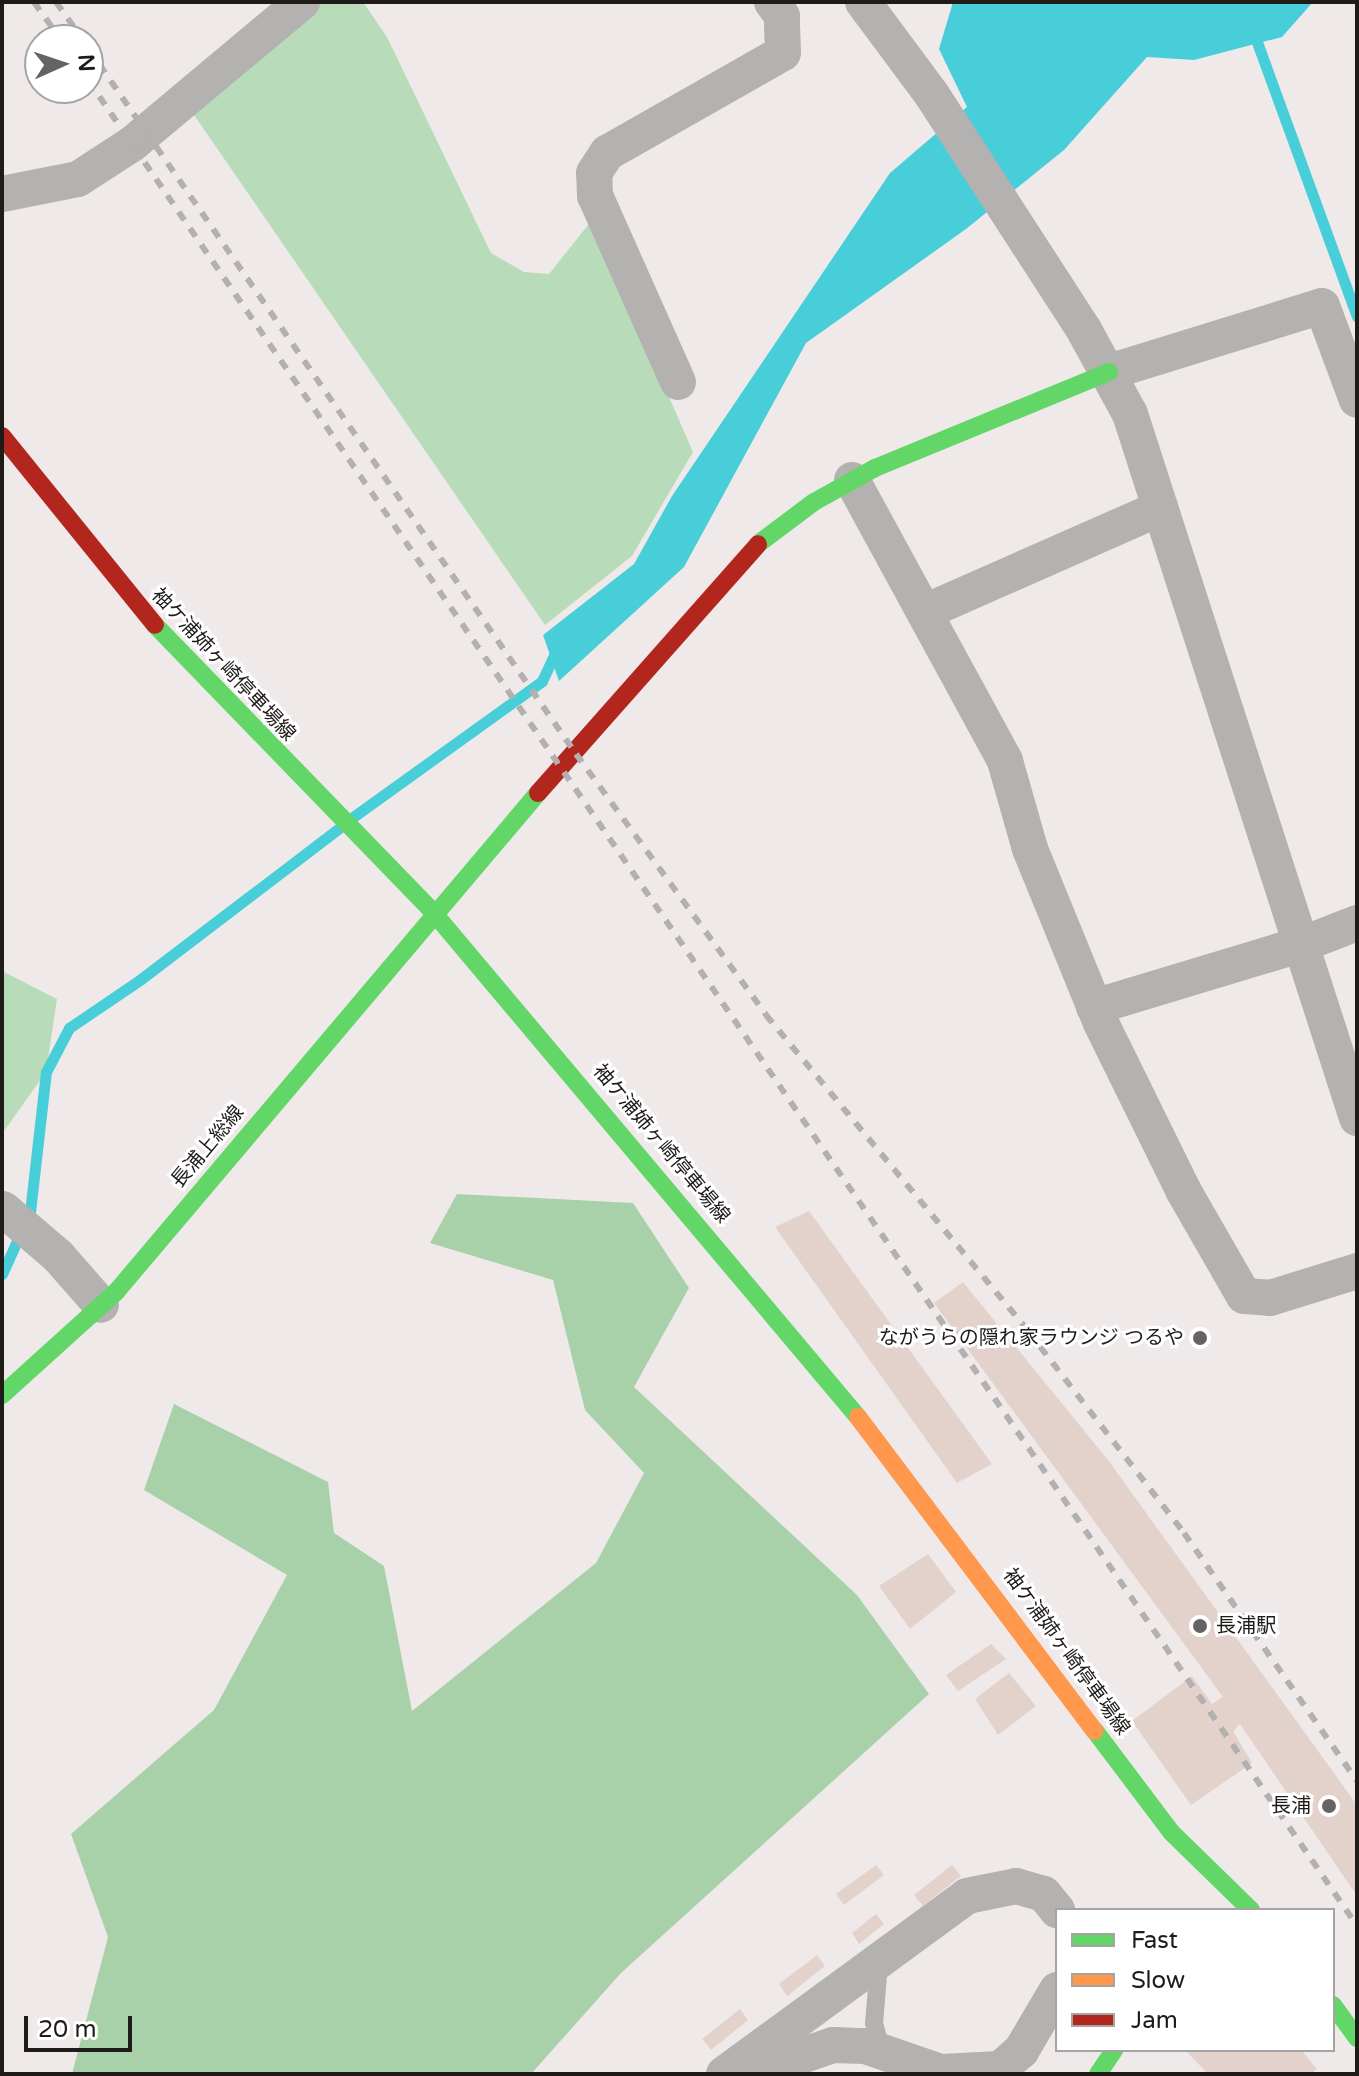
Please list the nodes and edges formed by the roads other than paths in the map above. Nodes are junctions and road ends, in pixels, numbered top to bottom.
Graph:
1 (302, 2) edge
2 (772, 2) edge
3 (863, 2) edge
4 (2, 194) edge
5 (1109, 372) junction
6 (678, 382) dead end
7 (1357, 400) edge
8 (7, 458) edge
9 (852, 480) junction
10 (1160, 508) junction
11 (927, 611) junction
12 (433, 912) junction
13 (1357, 923) edge
14 (1303, 944) junction
15 (1094, 1007) junction
16 (1357, 1118) edge
17 (3, 1209) edge
18 (1357, 1271) edge
19 (101, 1305) junction
20 (2, 1395) edge
21 (1055, 1908) edge
22 (1247, 1908) edge
23 (881, 1958) junction
24 (1055, 1993) edge
25 (1335, 2008) edge
26 (1357, 2038) edge
27 (882, 2052) junction
28 (1113, 2052) edge
29 (724, 2074) edge
30 (775, 2074) edge
31 (1098, 2074) edge

1 - 4 street
2 - 6 street
3 - 5 street
5 - 7 street
5 - 9 main road, 長浦上総線
5 - 10 street
8 - 12 main road, 袖ケ浦姉ヶ崎停車場線
9 - 11 street
9 - 12 main road, 長浦上総線
10 - 11 street
10 - 14 street
11 - 15 street
12 - 19 main road, 長浦上総線
12 - 22 main road, 袖ケ浦姉ヶ崎停車場線
13 - 14 street
14 - 15 street
14 - 16 street
15 - 18 street
17 - 19 street
19 - 20 main road, 長浦上総線
21 - 23 street
23 - 27 lane
23 - 29 street
24 - 27 street
25 - 26 main road
27 - 30 street
28 - 31 main road

